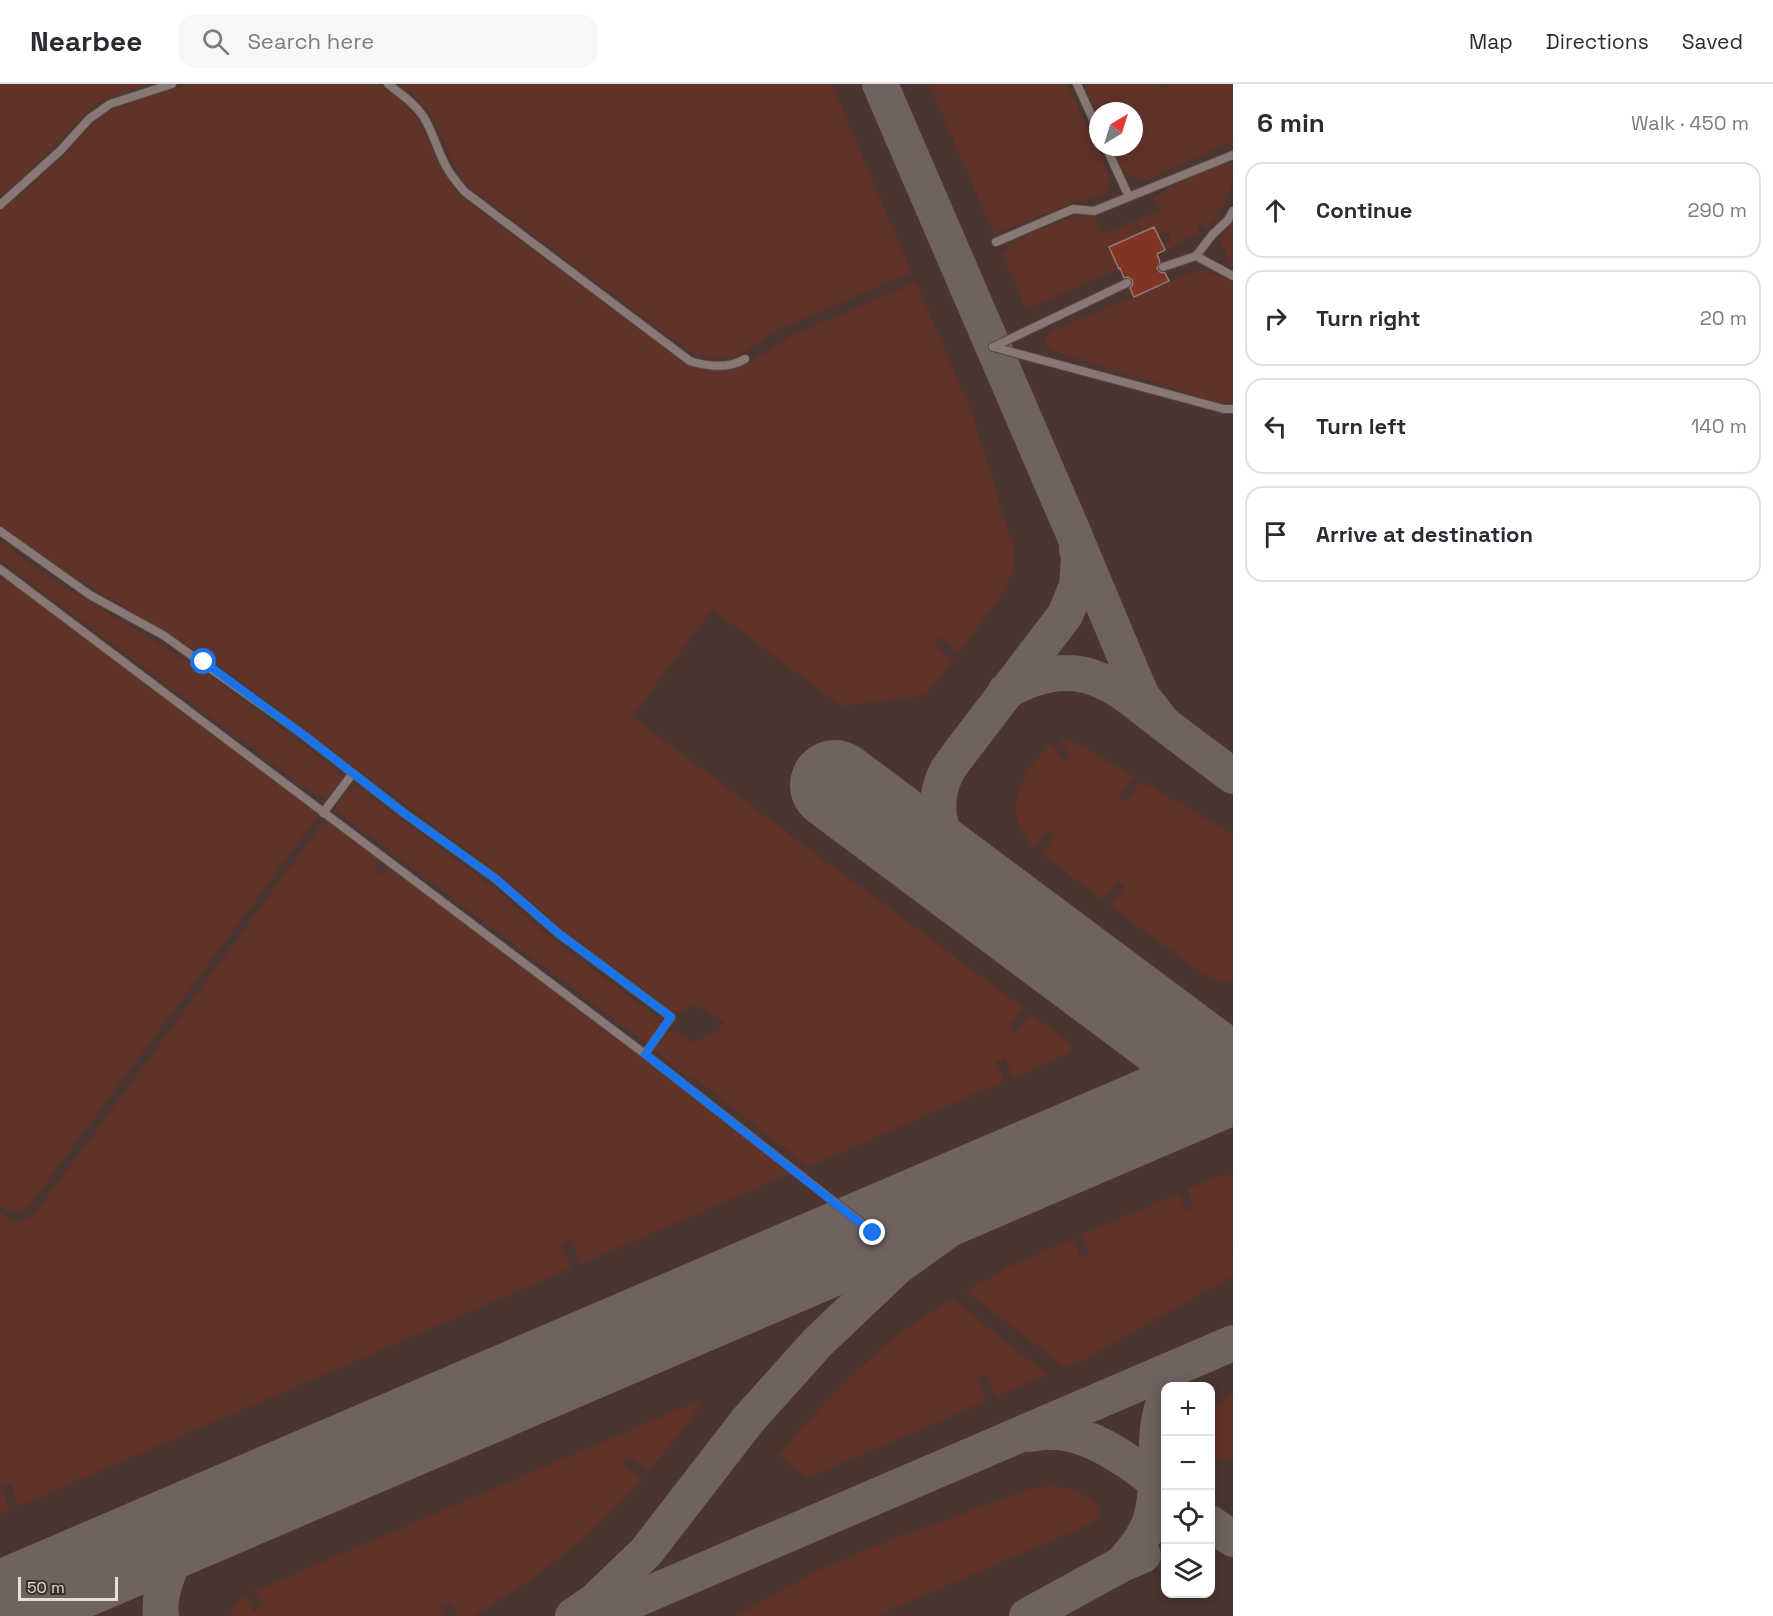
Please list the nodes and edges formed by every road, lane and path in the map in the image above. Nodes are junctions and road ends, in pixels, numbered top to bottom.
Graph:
1 (172, 84) edge
2 (388, 84) edge
3 (1077, 84) edge
4 (1089, 110) edge
5 (1110, 156) edge
6 (1232, 156) edge
7 (1129, 196) junction
8 (0, 205) edge
9 (1233, 211) edge
10 (996, 242) dead end
11 (1196, 256) junction
12 (1163, 267) dead end
13 (1233, 276) edge
14 (1126, 283) dead end
15 (745, 359) dead end
16 (1233, 409) edge
17 (0, 531) edge
18 (0, 569) edge
19 (353, 773) junction
20 (323, 813) junction
21 (645, 1054) junction
22 (873, 1233) dead end

1 - 8 lane
2 - 15 lane
3 - 4 lane
5 - 7 lane
6 - 7 lane
7 - 10 lane
9 - 11 lane
11 - 12 lane
11 - 13 lane
14 - 16 lane
17 - 19 lane
18 - 20 lane
19 - 20 lane
19 - 21 lane
20 - 21 lane
21 - 22 lane

